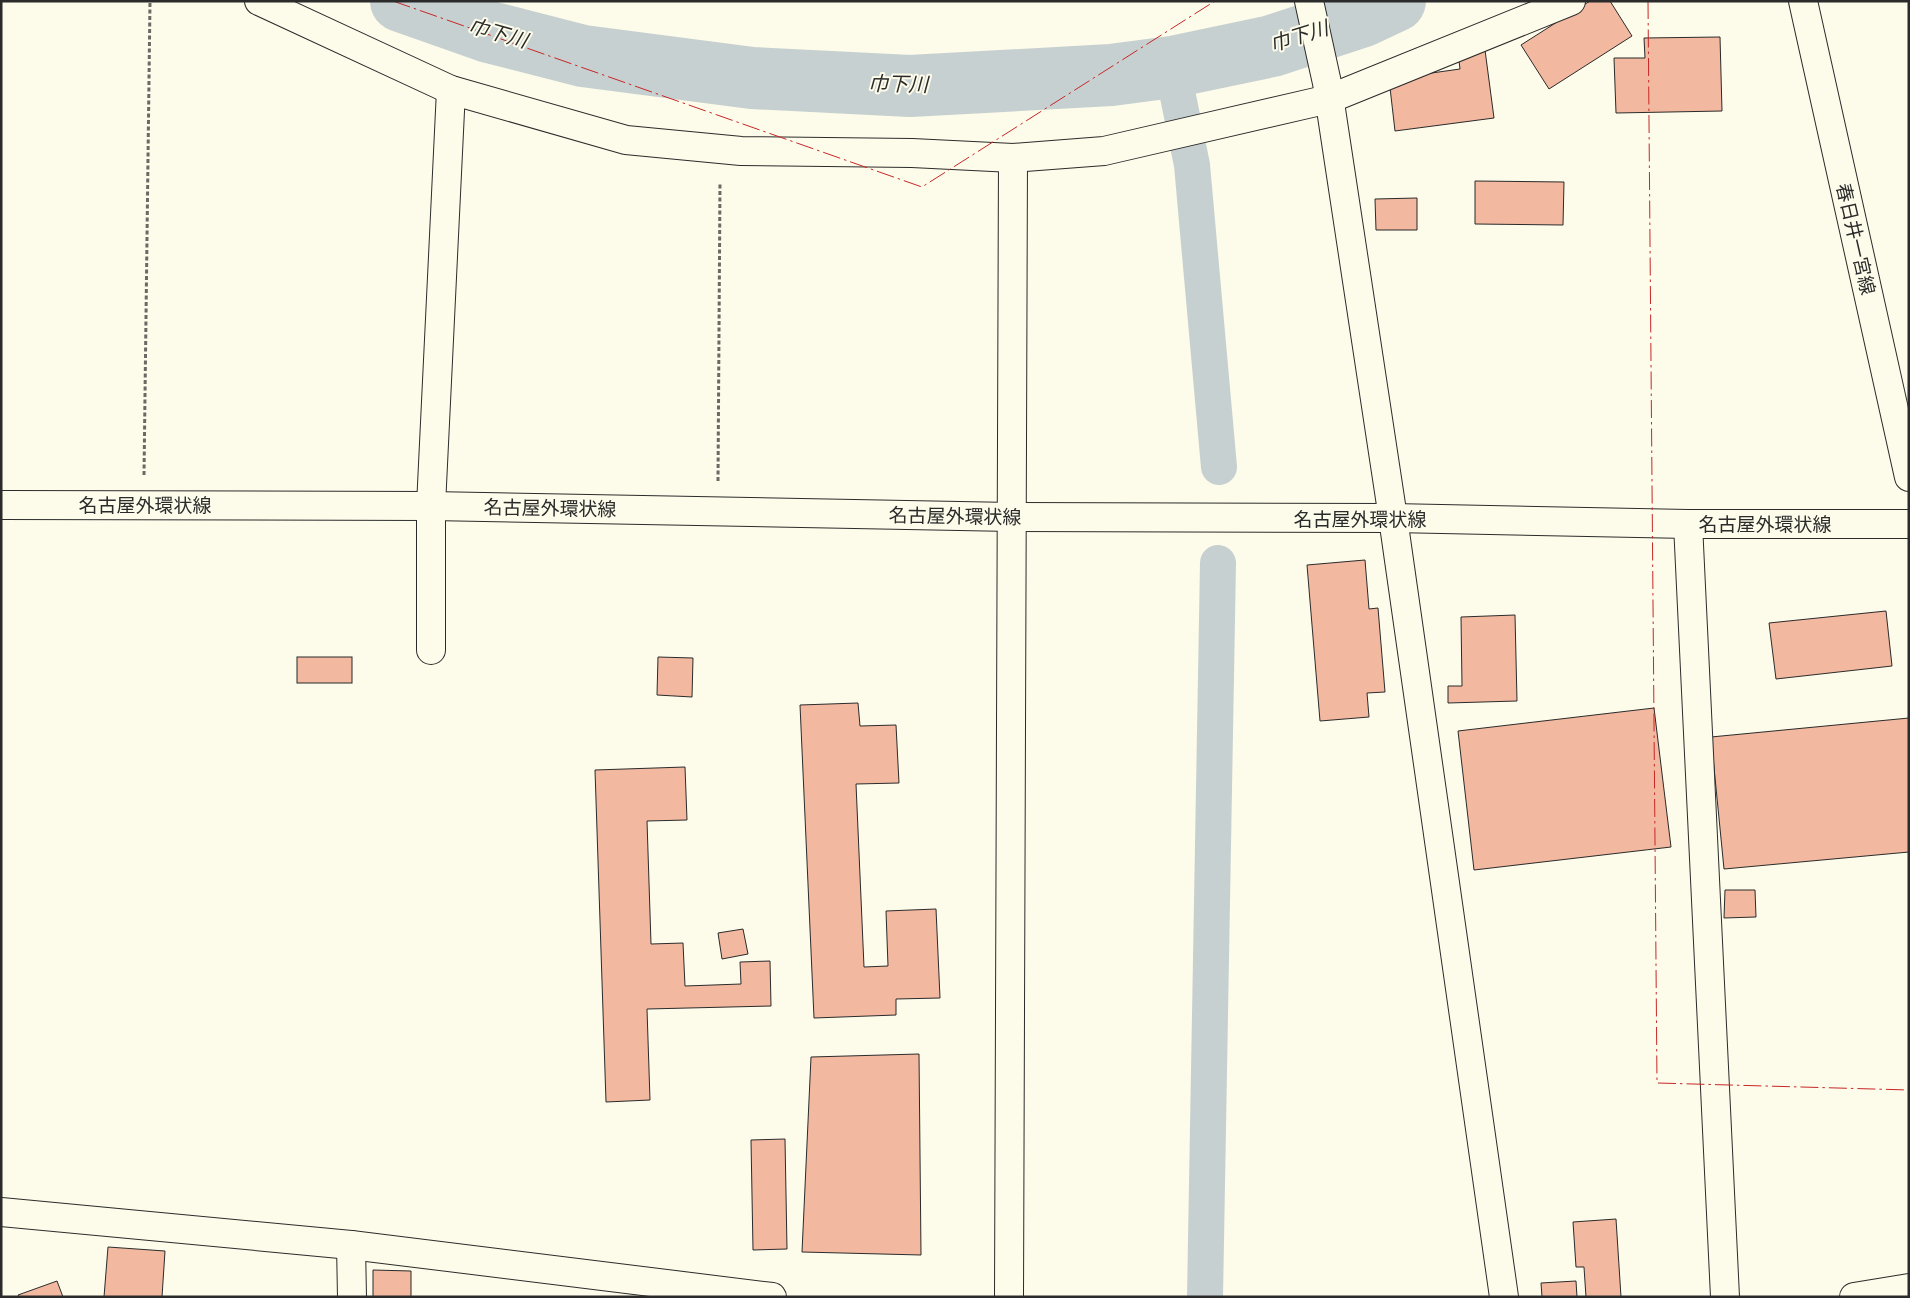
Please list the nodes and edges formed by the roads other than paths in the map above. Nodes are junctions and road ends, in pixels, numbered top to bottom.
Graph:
1 (259, 1) edge
2 (1308, 1) edge
3 (1571, 1) edge
4 (1803, 1) edge
5 (451, 90) junction
6 (1328, 91) junction
7 (1013, 158) junction
8 (1909, 477) edge
9 (1, 505) edge
10 (431, 506) junction
11 (1012, 517) junction
12 (1393, 518) junction
13 (1688, 524) junction
14 (1909, 524) edge
15 (431, 650) dead end
16 (1, 1212) edge
17 (351, 1245) junction
18 (1909, 1288) edge
19 (352, 1297) edge
20 (772, 1297) edge
21 (1010, 1297) edge
22 (1504, 1297) edge
23 (1725, 1297) edge
24 (1854, 1297) edge

1 - 5 street
2 - 6 street
3 - 6 street
4 - 8 street, 春日井一宮線
5 - 7 street
5 - 10 street
6 - 7 street
6 - 12 street
7 - 11 street
9 - 10 street, 名古屋外環状線
10 - 11 street, 名古屋外環状線
10 - 15 street
11 - 12 street, 名古屋外環状線
11 - 21 street
12 - 13 street, 名古屋外環状線
12 - 22 street
13 - 14 street, 名古屋外環状線
13 - 23 street
16 - 17 street
17 - 19 street
17 - 20 street
18 - 24 street

